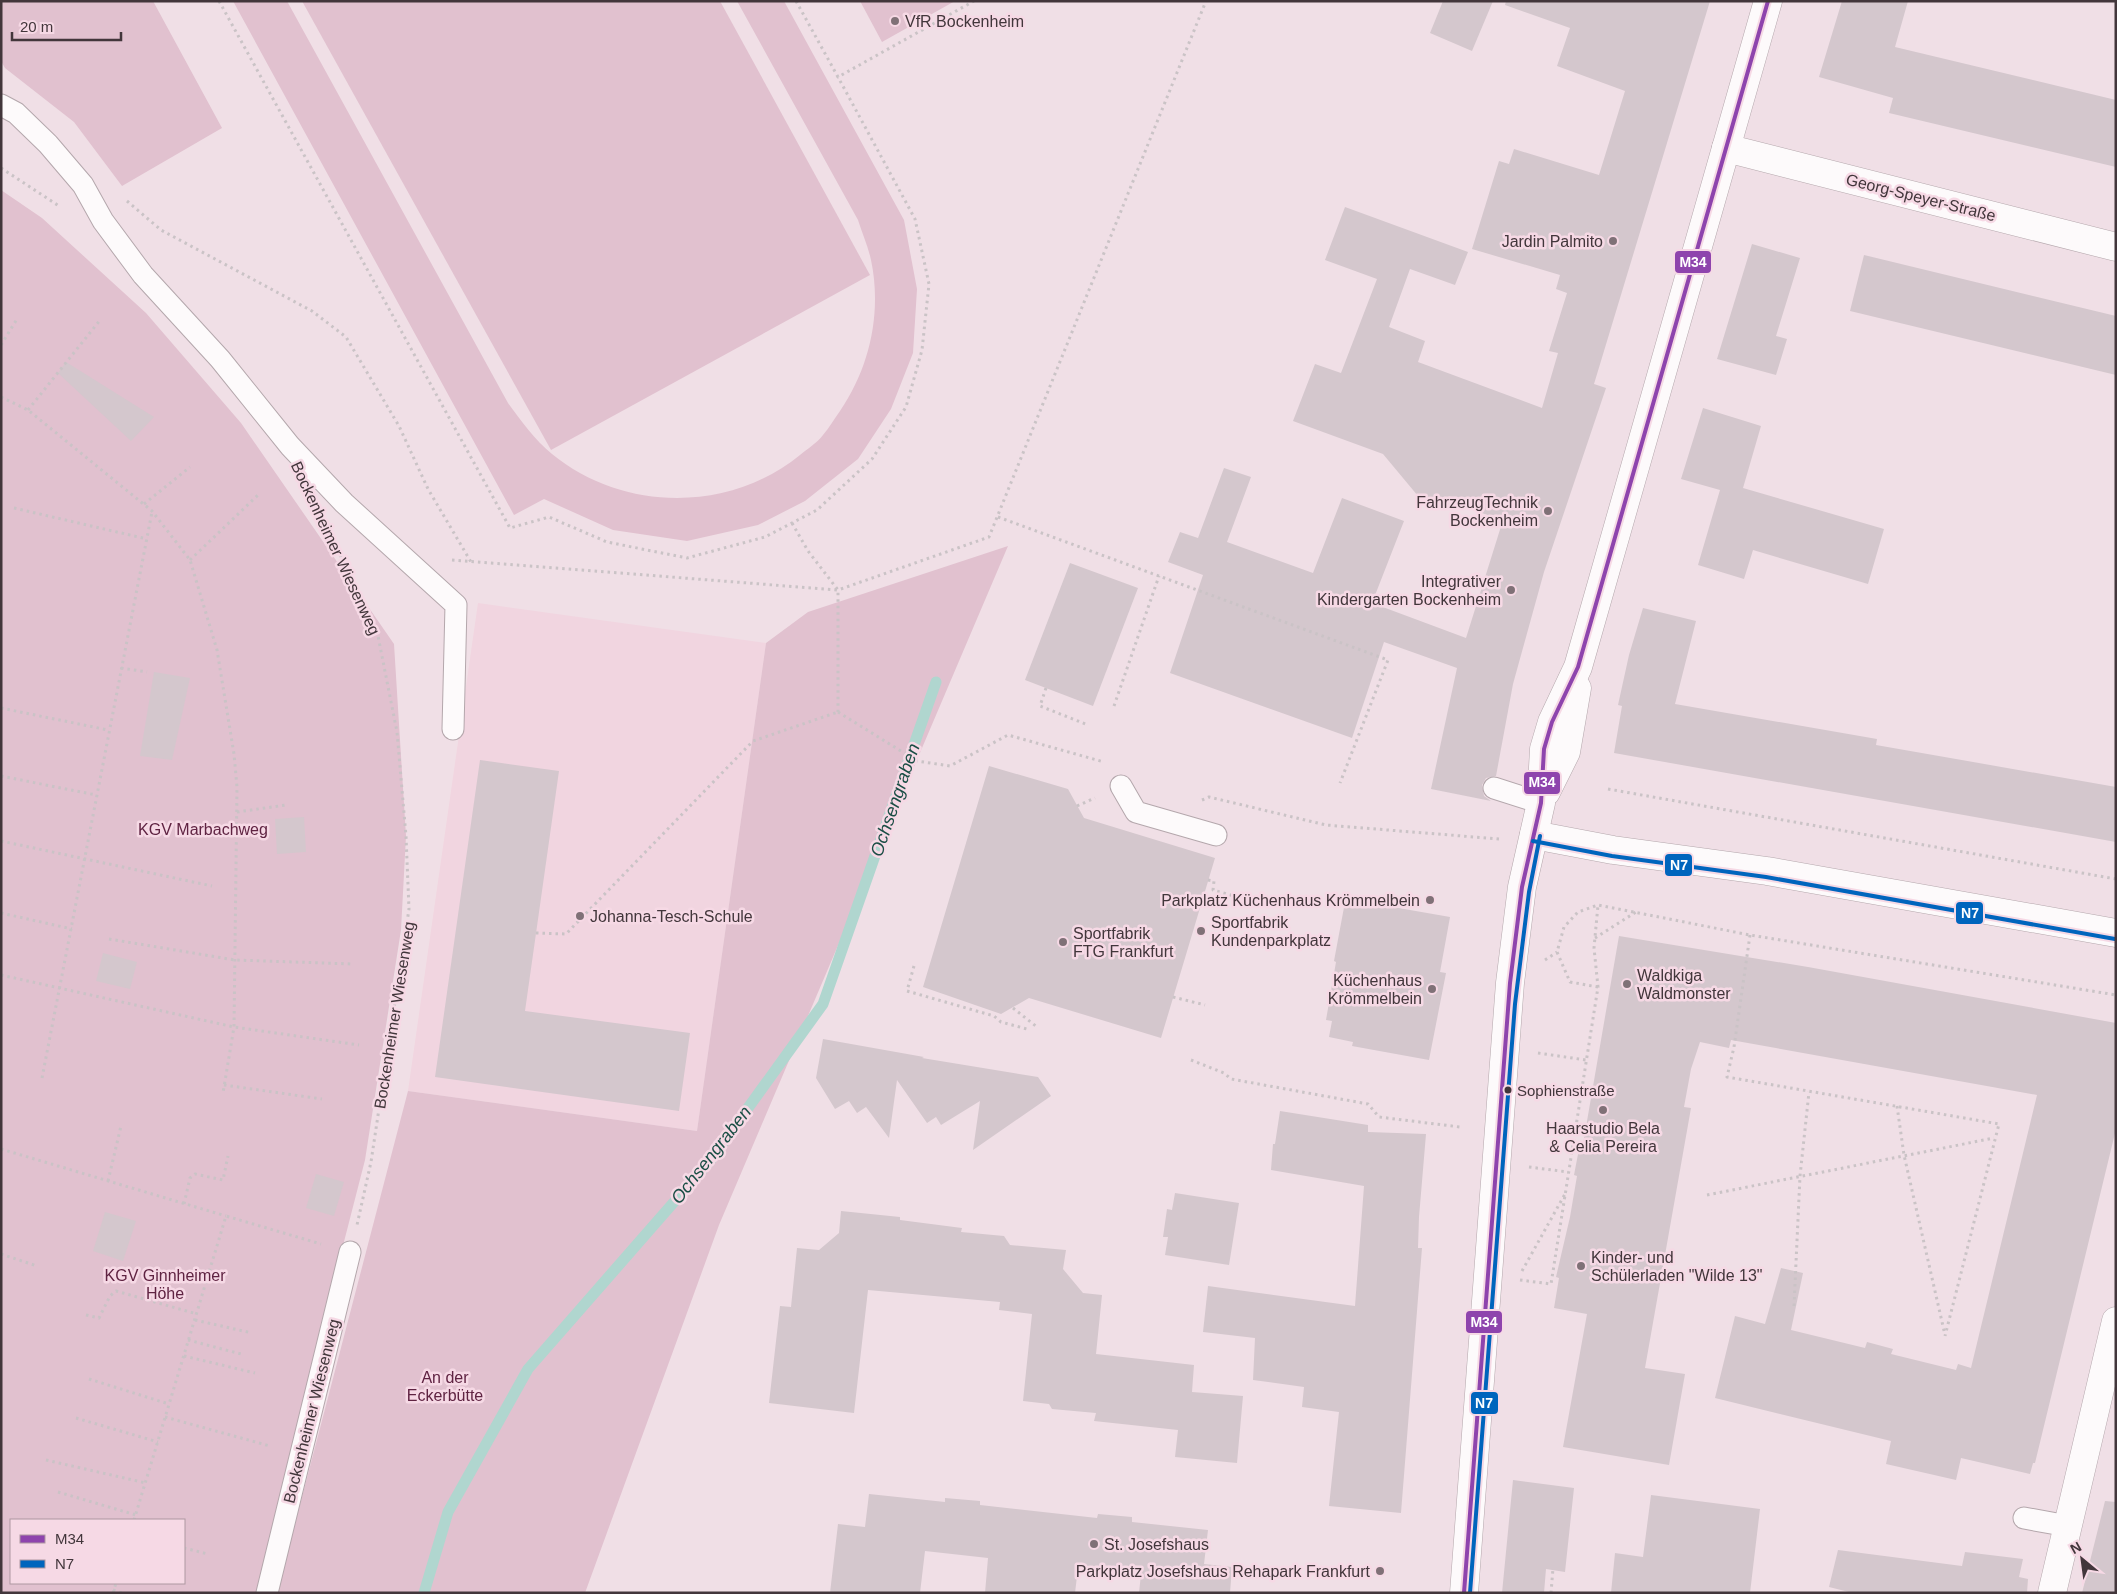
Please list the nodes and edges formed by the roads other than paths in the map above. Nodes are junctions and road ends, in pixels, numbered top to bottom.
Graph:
1 (1768, 1) edge
2 (1, 105) edge
3 (1726, 148) junction
4 (2116, 247) edge
5 (453, 729) dead end
6 (1121, 786) road end
7 (1494, 788) dead end
8 (1541, 803) junction
9 (1216, 835) dead end
10 (1534, 835) junction
11 (2116, 933) edge
12 (350, 1252) road end
13 (2116, 1321) edge
14 (2110, 1370) edge
15 (2024, 1518) dead end
16 (2068, 1526) junction
17 (267, 1593) edge
18 (1464, 1593) edge
19 (2052, 1593) edge

1 - 3 main road
2 - 5 lane
3 - 4 main road, Georg-Speyer-Straße
3 - 8 main road
6 - 9 lane
7 - 8 lane
8 - 10 main road
10 - 11 main road
10 - 18 main road
12 - 17 lane, Bockenheimer Wiesenweg
13 - 14 main road
14 - 16 main road
15 - 16 lane
16 - 19 main road

